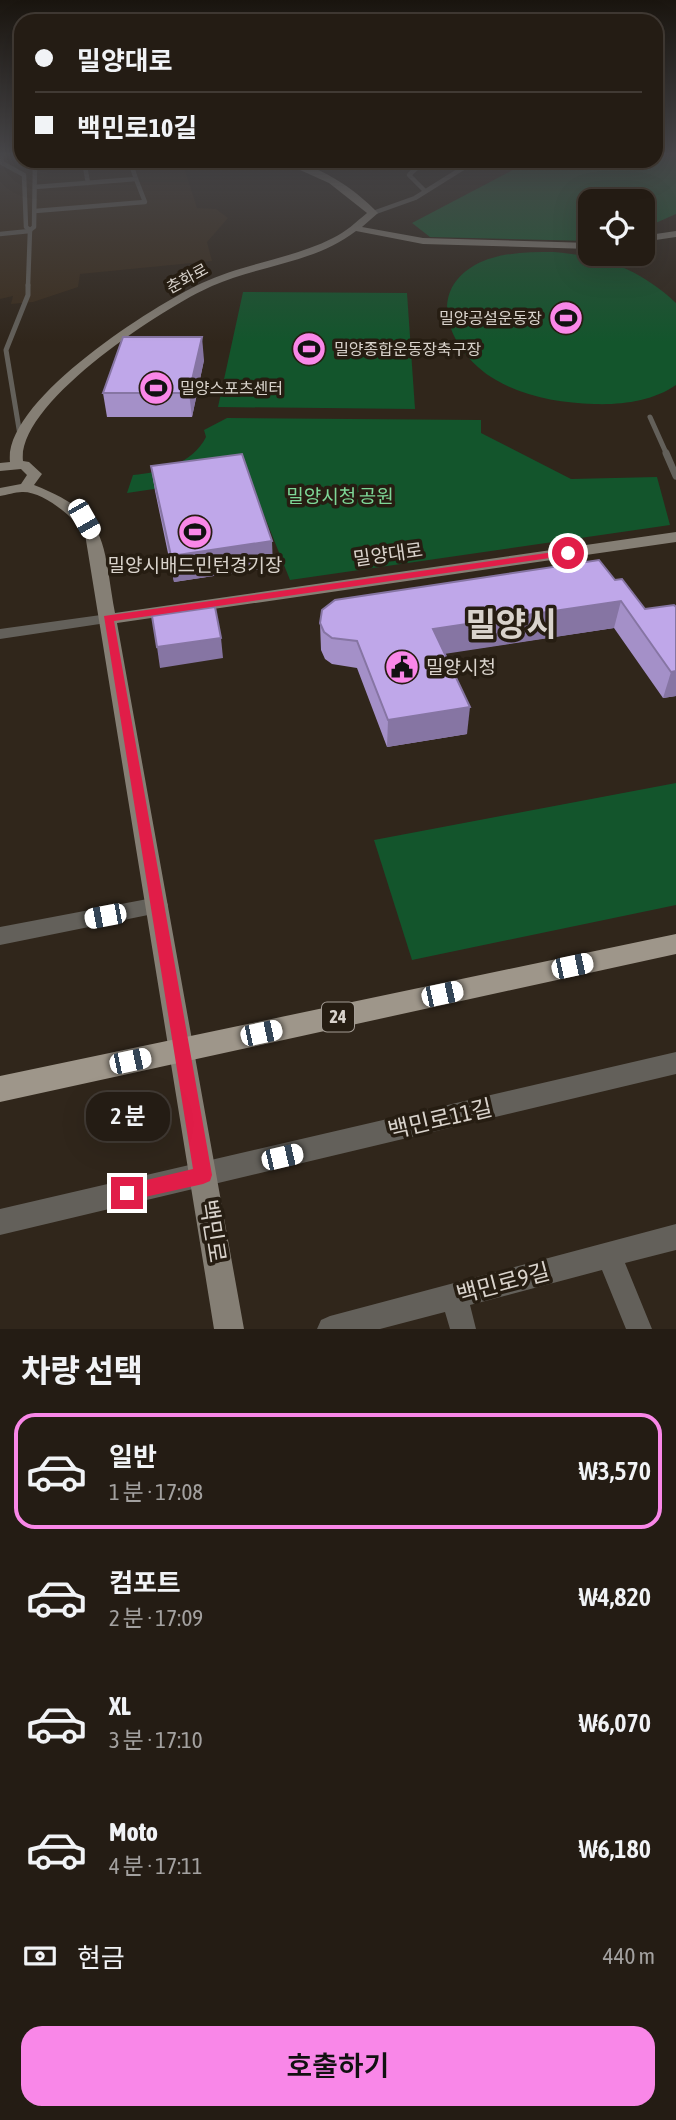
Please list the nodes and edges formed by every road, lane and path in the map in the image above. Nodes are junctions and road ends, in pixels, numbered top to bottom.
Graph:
1 (26, 217) edge
2 (35, 217) edge
3 (368, 217) edge
4 (354, 228) junction
5 (30, 233) junction
6 (676, 234) edge
7 (0, 236) edge
8 (655, 237) edge
9 (578, 246) edge
10 (650, 417) dead end
11 (20, 435) junction
12 (17, 464) junction
13 (0, 467) edge
14 (676, 476) edge
15 (26, 487) junction
16 (0, 492) edge
17 (676, 537) edge
18 (108, 619) junction
19 (0, 634) edge
20 (158, 905) junction
21 (0, 936) edge
22 (676, 944) edge
23 (183, 1050) junction
24 (676, 1063) edge
25 (0, 1089) edge
26 (203, 1175) junction
27 (0, 1222) edge
28 (676, 1237) edge
29 (609, 1255) junction
30 (454, 1296) junction
31 (229, 1329) edge
32 (330, 1329) edge
33 (463, 1329) edge
34 (639, 1329) edge

1 - 5 lane
2 - 5 lane
3 - 4 street, 춘화로
4 - 9 street
4 - 11 street, 춘화로
5 - 7 lane
5 - 11 lane
6 - 8 street
10 - 14 lane
11 - 12 street, 춘화로
12 - 13 street
12 - 15 street
15 - 16 street
15 - 18 street, 백민로
17 - 18 street, 밀양대로
18 - 19 street
18 - 20 street, 백민로
20 - 21 street
20 - 23 street, 백민로
22 - 23 main road, 24
23 - 25 main road, 24
23 - 26 street, 백민로
24 - 26 street, 백민로11길
26 - 27 street, 백민로11길
26 - 31 street, 백민로
28 - 29 street, 백민로9길
29 - 30 street, 백민로9길
29 - 34 street
30 - 32 street, 백민로9길
30 - 33 street

